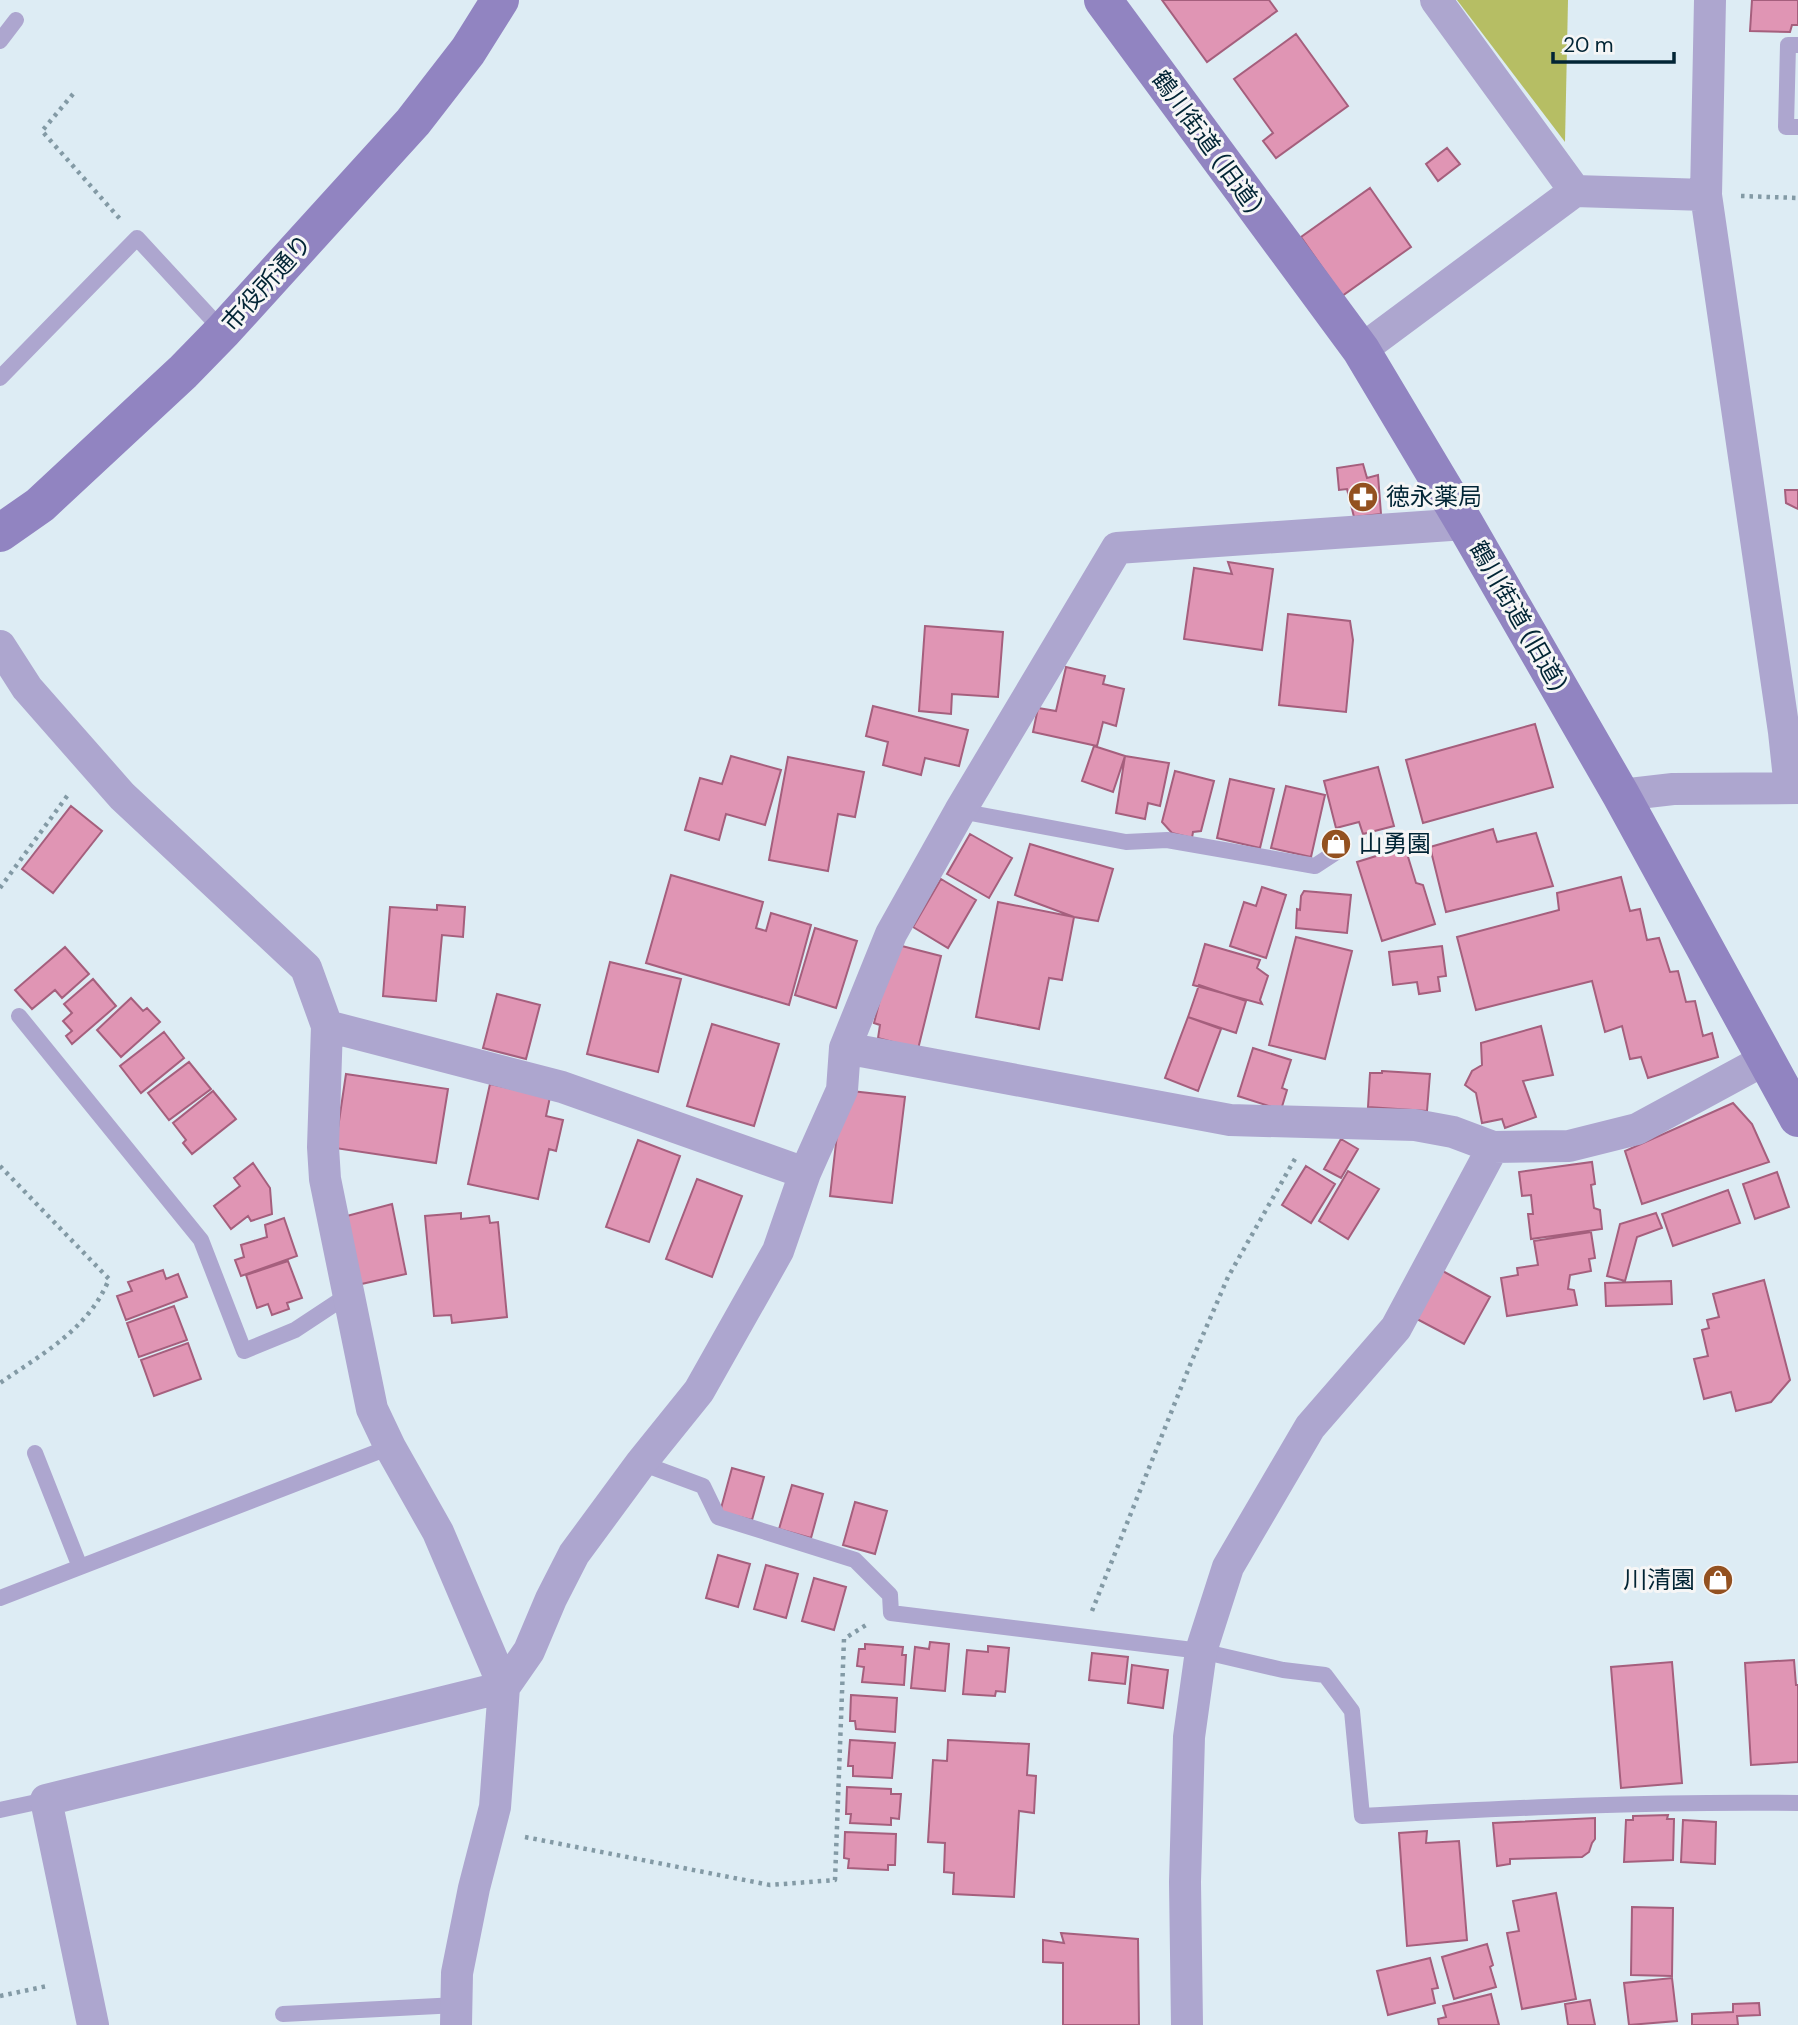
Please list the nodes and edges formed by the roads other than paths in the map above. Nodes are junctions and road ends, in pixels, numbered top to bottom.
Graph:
1 (500, 0) edge
2 (1103, 0) edge
3 (1436, 0) edge
4 (1710, 0) edge
5 (16, 20) dead end
6 (0, 41) edge
7 (1798, 45) edge
8 (1798, 127) edge
9 (1575, 191) junction
10 (1706, 195) junction
11 (223, 331) junction
12 (1360, 350) junction
13 (0, 378) edge
14 (1465, 524) junction
15 (0, 533) edge
16 (0, 646) edge
17 (1794, 788) edge
18 (1621, 794) junction
19 (960, 811) junction
20 (1341, 849) dead end
21 (19, 1016) dead end
22 (327, 1026) junction
23 (845, 1048) junction
24 (1766, 1059) junction
25 (1798, 1118) edge
26 (1493, 1147) junction
27 (805, 1173) junction
28 (348, 1295) junction
29 (390, 1447) junction
30 (35, 1453) dead end
31 (641, 1462) junction
32 (80, 1567) junction
33 (0, 1598) edge
34 (1201, 1651) junction
35 (504, 1687) junction
36 (46, 1800) junction
37 (1798, 1803) edge
38 (0, 1810) edge
39 (283, 2014) dead end
40 (456, 2015) edge
41 (93, 2025) edge
42 (1187, 2025) edge

1 - 11 street, 市役所通り
2 - 12 street, 鶴川街道 (旧道)
3 - 9 street
4 - 10 street
5 - 6 lane
7 - 8 lane
9 - 10 street
9 - 12 street
10 - 17 street
11 - 13 lane
11 - 15 street, 市役所通り
12 - 14 street, 鶴川街道 (旧道)
14 - 18 street, 鶴川街道 (旧道)
14 - 19 street
16 - 22 street
17 - 18 street
18 - 24 street, 鶴川街道 (旧道)
19 - 20 lane
19 - 23 street
21 - 28 lane
22 - 27 street
22 - 28 street
23 - 26 street
23 - 27 street
24 - 25 street, 鶴川街道 (旧道)
24 - 26 street
26 - 34 street
27 - 31 street
28 - 29 street
29 - 32 lane
29 - 35 street
30 - 32 lane
31 - 34 lane
31 - 35 street
32 - 33 lane
34 - 37 lane
34 - 42 street
35 - 36 street
35 - 40 street
36 - 38 lane
36 - 41 street
39 - 40 lane

